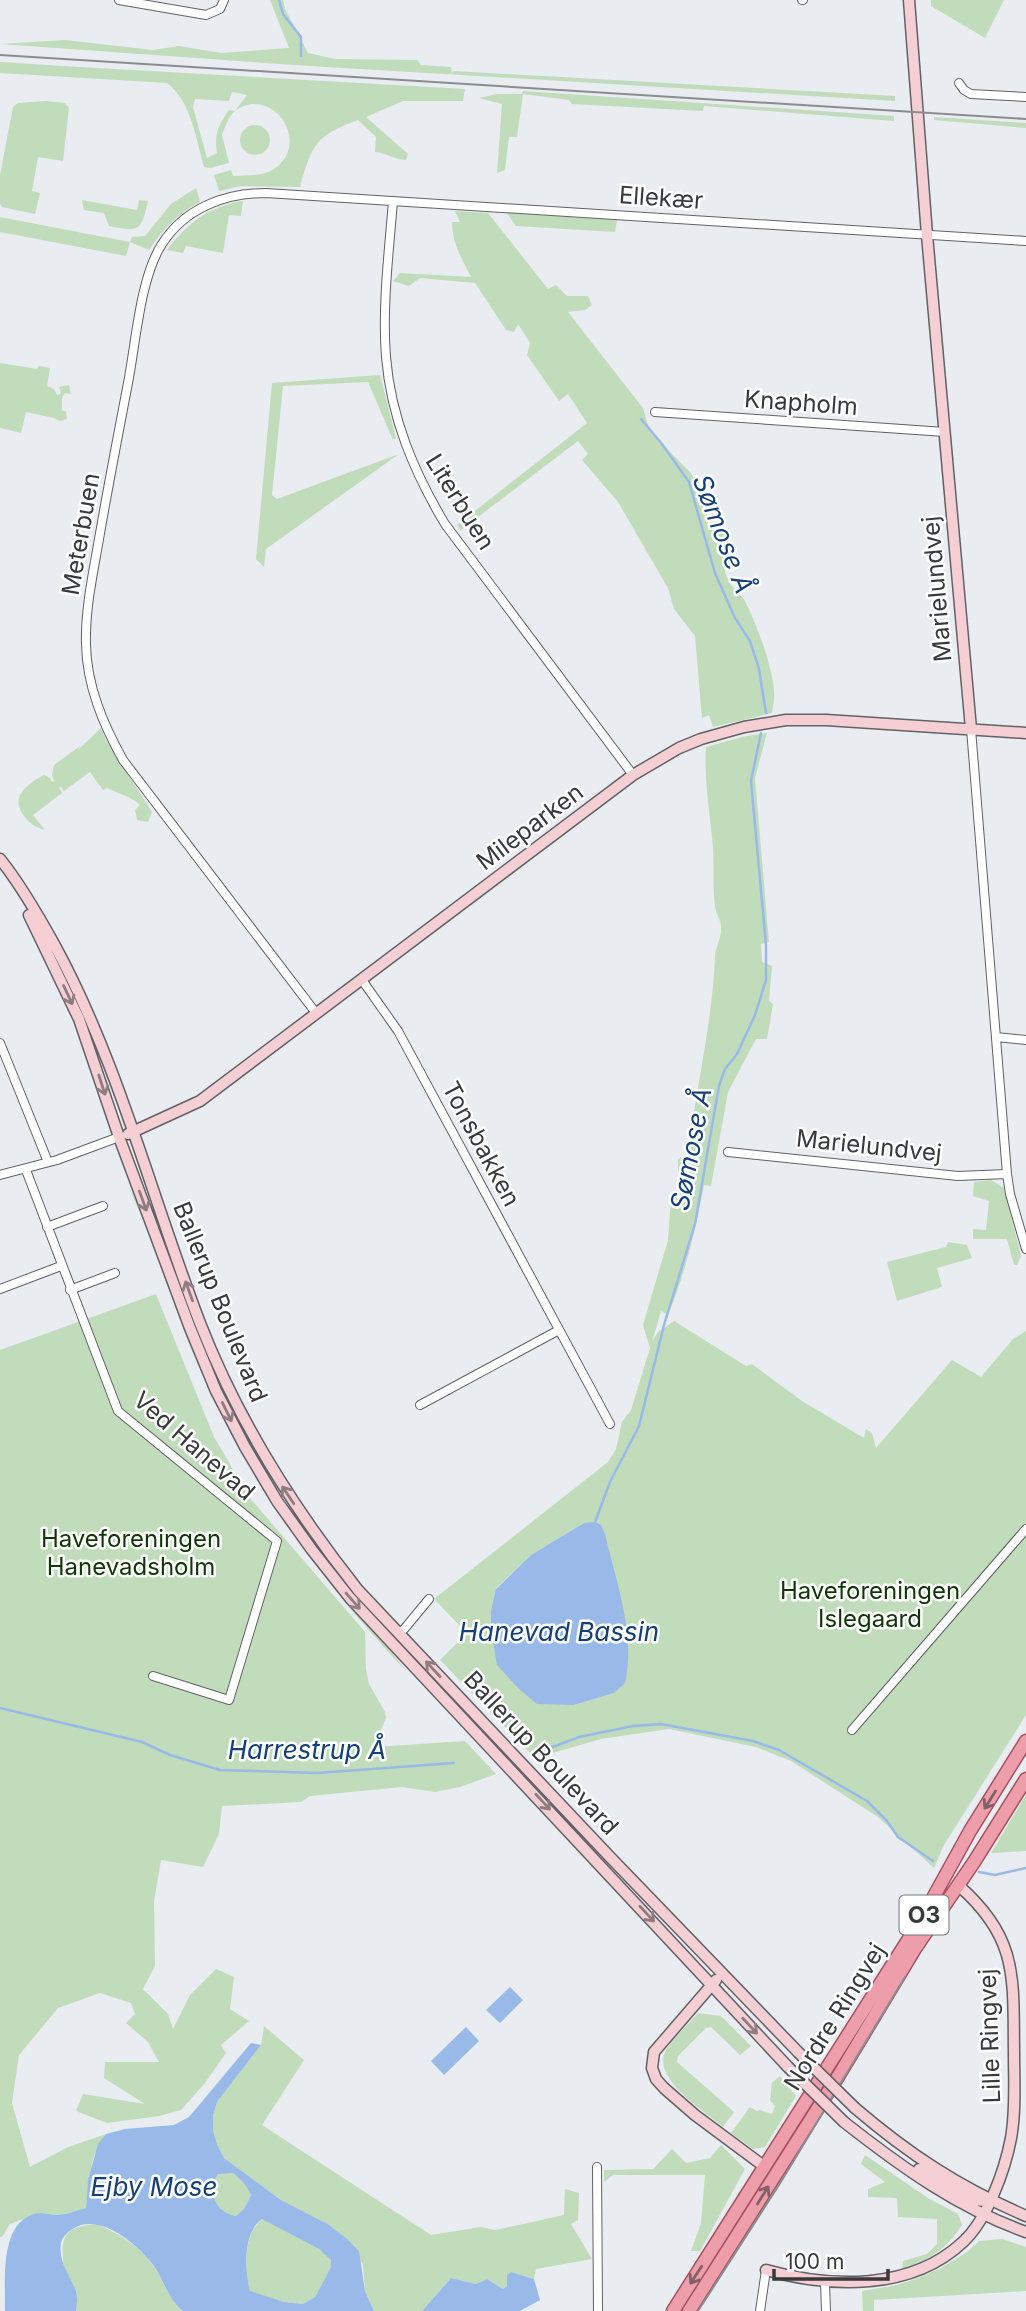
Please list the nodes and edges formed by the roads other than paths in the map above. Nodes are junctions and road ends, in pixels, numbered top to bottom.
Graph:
1 (119, 0) edge
2 (224, 0) edge
3 (909, 0) edge
4 (959, 83) dead end
5 (1026, 97) edge
6 (393, 201) junction
7 (927, 235) junction
8 (1026, 241) edge
9 (655, 412) dead end
10 (945, 432) junction
11 (971, 729) junction
12 (1026, 733) edge
13 (633, 775) junction
14 (0, 859) edge
15 (0, 871) edge
16 (362, 980) junction
17 (316, 1013) junction
18 (996, 1037) junction
19 (1026, 1040) edge
20 (0, 1043) edge
21 (134, 1131) junction
22 (119, 1137) junction
23 (728, 1152) dead end
24 (48, 1162) junction
25 (26, 1170) junction
26 (1007, 1174) junction
27 (0, 1175) edge
28 (103, 1206) dead end
29 (47, 1227) junction
30 (1026, 1249) edge
31 (61, 1266) junction
32 (115, 1273) dead end
33 (0, 1289) edge
34 (70, 1290) junction
35 (559, 1330) junction
36 (420, 1405) dead end
37 (610, 1424) dead end
38 (1026, 1529) edge
39 (429, 1598) dead end
40 (400, 1634) junction
41 (153, 1676) dead end
42 (852, 1730) dead end
43 (1026, 1741) edge
44 (1026, 1779) edge
45 (958, 1885) junction
46 (723, 1973) junction
47 (712, 1985) junction
48 (860, 2134) junction
49 (597, 2167) dead end
50 (765, 2167) junction
51 (990, 2200) junction
52 (983, 2214) junction
53 (1026, 2216) edge
54 (1026, 2222) edge
55 (1026, 2232) edge
56 (766, 2270) joint
57 (825, 2282) junction
58 (598, 2311) edge
59 (673, 2311) edge
60 (689, 2311) edge
61 (760, 2311) edge
62 (826, 2311) edge

1 - 2 street
3 - 7 street, Marielundvej
4 - 5 street
6 - 7 street, Ellekær
6 - 13 street, Literbuen
6 - 17 street, Meterbuen
7 - 8 street, Ellekær
7 - 10 street, Marielundvej
9 - 10 street, Knapholm
10 - 11 street, Marielundvej
11 - 12 street, Mileparken
11 - 13 street, Mileparken
11 - 18 street, Marielundvej
13 - 16 street, Mileparken
14 - 21 street, Ballerup Boulevard
15 -> 22 street, Ballerup Boulevard
16 - 17 street, Mileparken
16 - 35 street, Tonsbakken
17 - 21 street, Mileparken
18 - 19 street
18 - 26 street, Marielundvej
20 - 24 street
21 - 22 street, Mileparken
40 -> 21 street, Ballerup Boulevard
22 - 24 street
22 -> 47 street, Ballerup Boulevard
23 - 26 street, Marielundvej
24 - 25 street
25 - 27 street
25 - 29 street, Ved Hanevad
26 - 30 street, Marielundvej
28 - 29 street
29 - 31 street, Ved Hanevad
31 - 33 street
31 - 34 street, Ved Hanevad
32 - 34 street
34 - 41 street, Ved Hanevad
35 - 36 street
35 - 37 street, Tonsbakken
38 - 42 street
39 - 40 street
46 -> 40 street, Ballerup Boulevard
43 -> 50 main road, Nordre Ringvej / O3
44 - 45 main road, Nordre Ringvej / O3
45 - 51 street, Lille Ringvej
60 -> 45 main road, Nordre Ringvej / O3
46 - 47 street
46 - 51 street, Ballerup Boulevard, bridge
47 -> 48 street, Ballerup Boulevard, bridge
47 - 50 street
48 - 51 street
48 - 52 street
49 - 58 street
50 -> 59 main road, Nordre Ringvej / O3
51 - 52 street, Lille Ringvej
51 - 53 street
52 - 54 street
52 - 55 street
52 - 57 street, Lille Ringvej
56 - 57 street, Lille Ringvej
56 - 61 street
57 - 62 street

